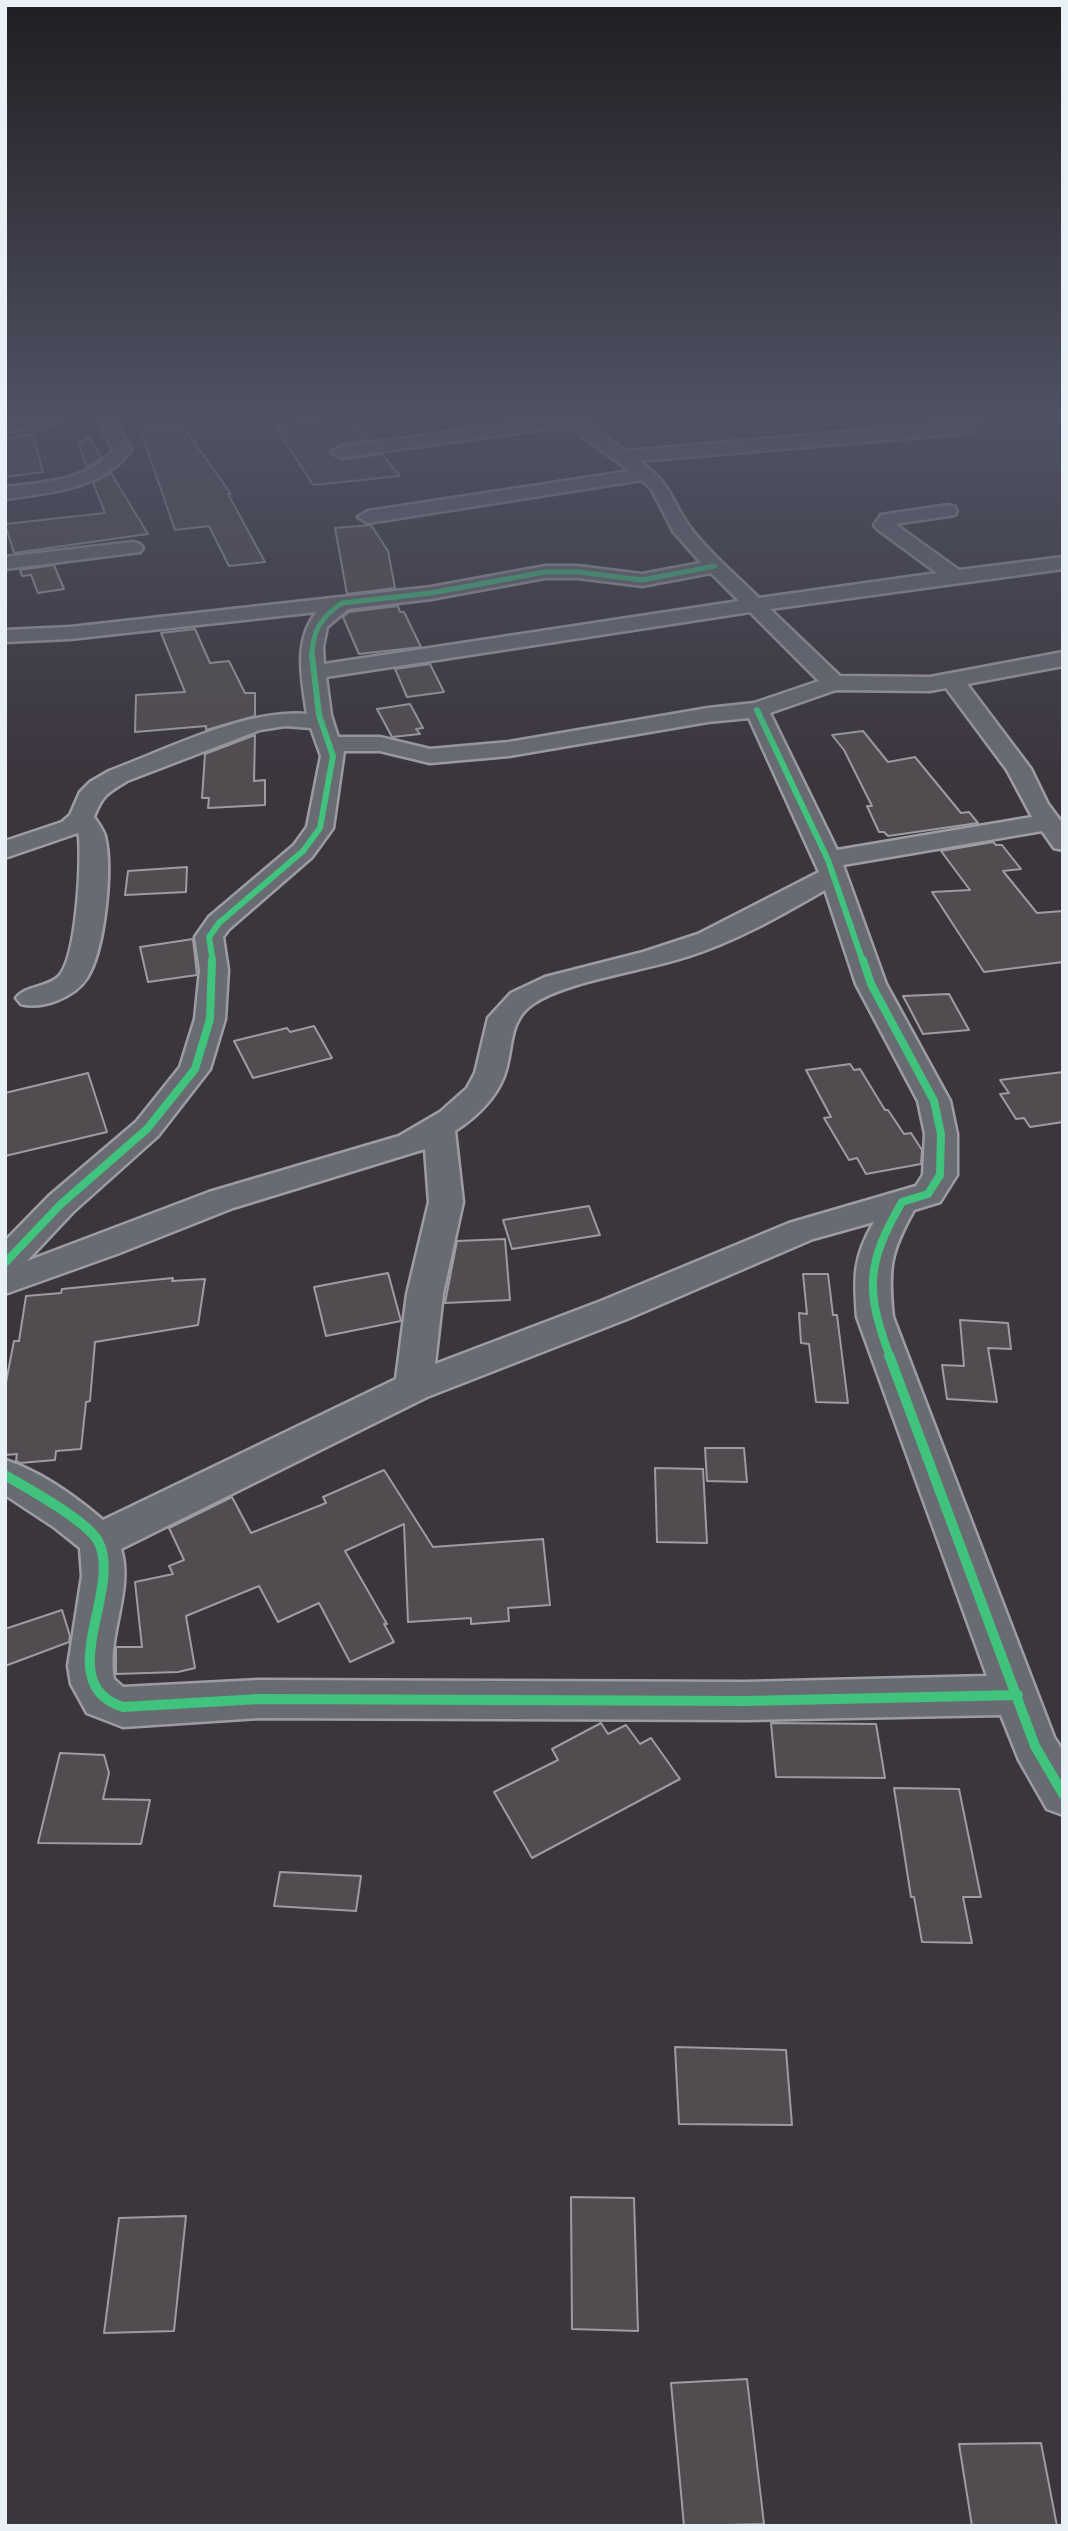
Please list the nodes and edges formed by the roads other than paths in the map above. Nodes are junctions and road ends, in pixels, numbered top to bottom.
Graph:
1 (690, 538) edge
2 (902, 538) edge
3 (133, 548) dead end
4 (5, 562) edge
5 (1063, 563) edge
6 (715, 566) junction
7 (956, 578) junction
8 (342, 603) junction
9 (756, 606) junction
10 (5, 636) edge
11 (1063, 659) edge
12 (313, 672) junction
13 (953, 681) junction
14 (834, 682) junction
15 (757, 710) junction
16 (325, 733) junction
17 (81, 818) junction
18 (1046, 822) junction
19 (1063, 842) edge
20 (5, 850) edge
21 (830, 868) junction
22 (31, 998) dead end
23 (439, 1128) junction
24 (902, 1202) junction
25 (5, 1264) edge
26 (5, 1282) edge
27 (414, 1387) junction
28 (5, 1475) edge
29 (98, 1541) junction
30 (1018, 1695) junction
31 (1063, 1794) edge

1 - 6 street
2 - 7 street
3 - 4 street
5 - 7 street
6 - 8 street
6 - 9 street
7 - 9 street
8 - 10 street
8 - 12 street
9 - 12 street
9 - 14 street
11 - 13 street
12 - 16 street
13 - 14 street
13 - 18 street
14 - 15 street
15 - 16 street
15 - 21 street
16 - 17 street
16 - 25 street
17 - 20 street
17 - 22 street
18 - 19 street
18 - 21 street
21 - 23 street
21 - 24 street
23 - 26 street
23 - 27 street
24 - 27 street
24 - 30 street
27 - 29 street
28 - 29 street
29 - 30 street
30 - 31 street

